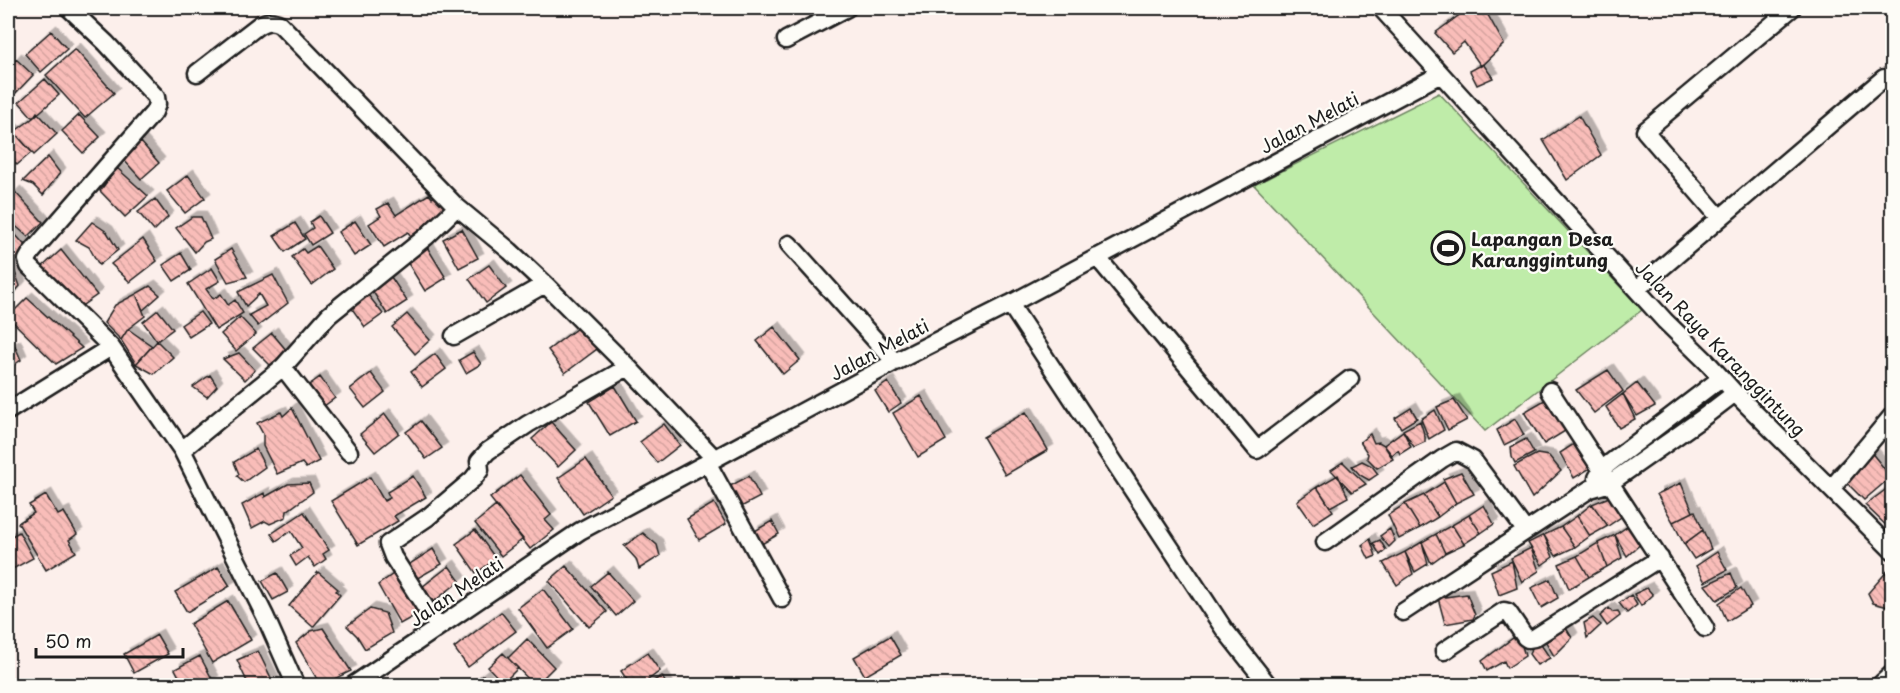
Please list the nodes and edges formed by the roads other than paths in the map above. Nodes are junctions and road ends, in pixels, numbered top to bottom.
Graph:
1 (69, 8) edge
2 (847, 8) edge
3 (1381, 8) edge
4 (1792, 8) edge
5 (786, 40) dead end
6 (197, 73) dead end
7 (1441, 74) junction
8 (1884, 78) dead end
9 (457, 207) junction
10 (1720, 218) junction
11 (789, 244) dead end
12 (1097, 257) junction
13 (545, 284) junction
14 (1637, 289) junction
15 (1010, 304) junction
16 (454, 336) dead end
17 (111, 347) junction
18 (895, 362) junction
19 (283, 367) junction
20 (628, 367) junction
21 (1720, 378) junction
22 (1350, 379) dead end
23 (1550, 391) dead end
24 (1735, 393) junction
25 (8, 409) edge
26 (1893, 416) edge
27 (182, 450) junction
28 (349, 452) dead end
29 (711, 460) junction
30 (1606, 476) junction
31 (1831, 489) junction
32 (1525, 530) junction
33 (1325, 542) dead end
34 (1893, 550) edge
35 (1660, 558) junction
36 (782, 599) dead end
37 (1403, 612) dead end
38 (438, 627) junction
39 (1705, 628) dead end
40 (1444, 651) dead end
41 (1893, 674) edge
42 (296, 686) edge
43 (352, 686) edge
44 (1269, 686) edge
45 (1879, 686) edge

1 - 17 street
2 - 5 street
3 - 7 street, Jalan Raya Karanggintung
4 - 10 street
6 - 9 street
7 - 12 street, Jalan Melati
7 - 14 street, Jalan Raya Karanggintung
8 - 10 street
9 - 13 street
9 - 19 street
10 - 14 street
11 - 18 street
12 - 15 street, Jalan Melati
12 - 22 street
13 - 16 street
13 - 20 street
14 - 21 street, Jalan Raya Karanggintung
15 - 18 street, Jalan Melati
15 - 44 street
17 - 25 street
17 - 27 street
18 - 29 street, Jalan Melati
19 - 27 street
19 - 28 street
20 - 29 street
20 - 38 street
21 - 24 street, Jalan Raya Karanggintung
21 - 30 street
23 - 30 street
24 - 30 street
24 - 31 street, Jalan Raya Karanggintung
26 - 31 street
27 - 42 street
29 - 36 street
29 - 38 street, Jalan Melati
30 - 32 street
30 - 35 street
31 - 34 street, Jalan Raya Karanggintung
32 - 33 street
32 - 37 street
35 - 39 street
35 - 40 street
38 - 43 street, Jalan Melati
41 - 45 street

